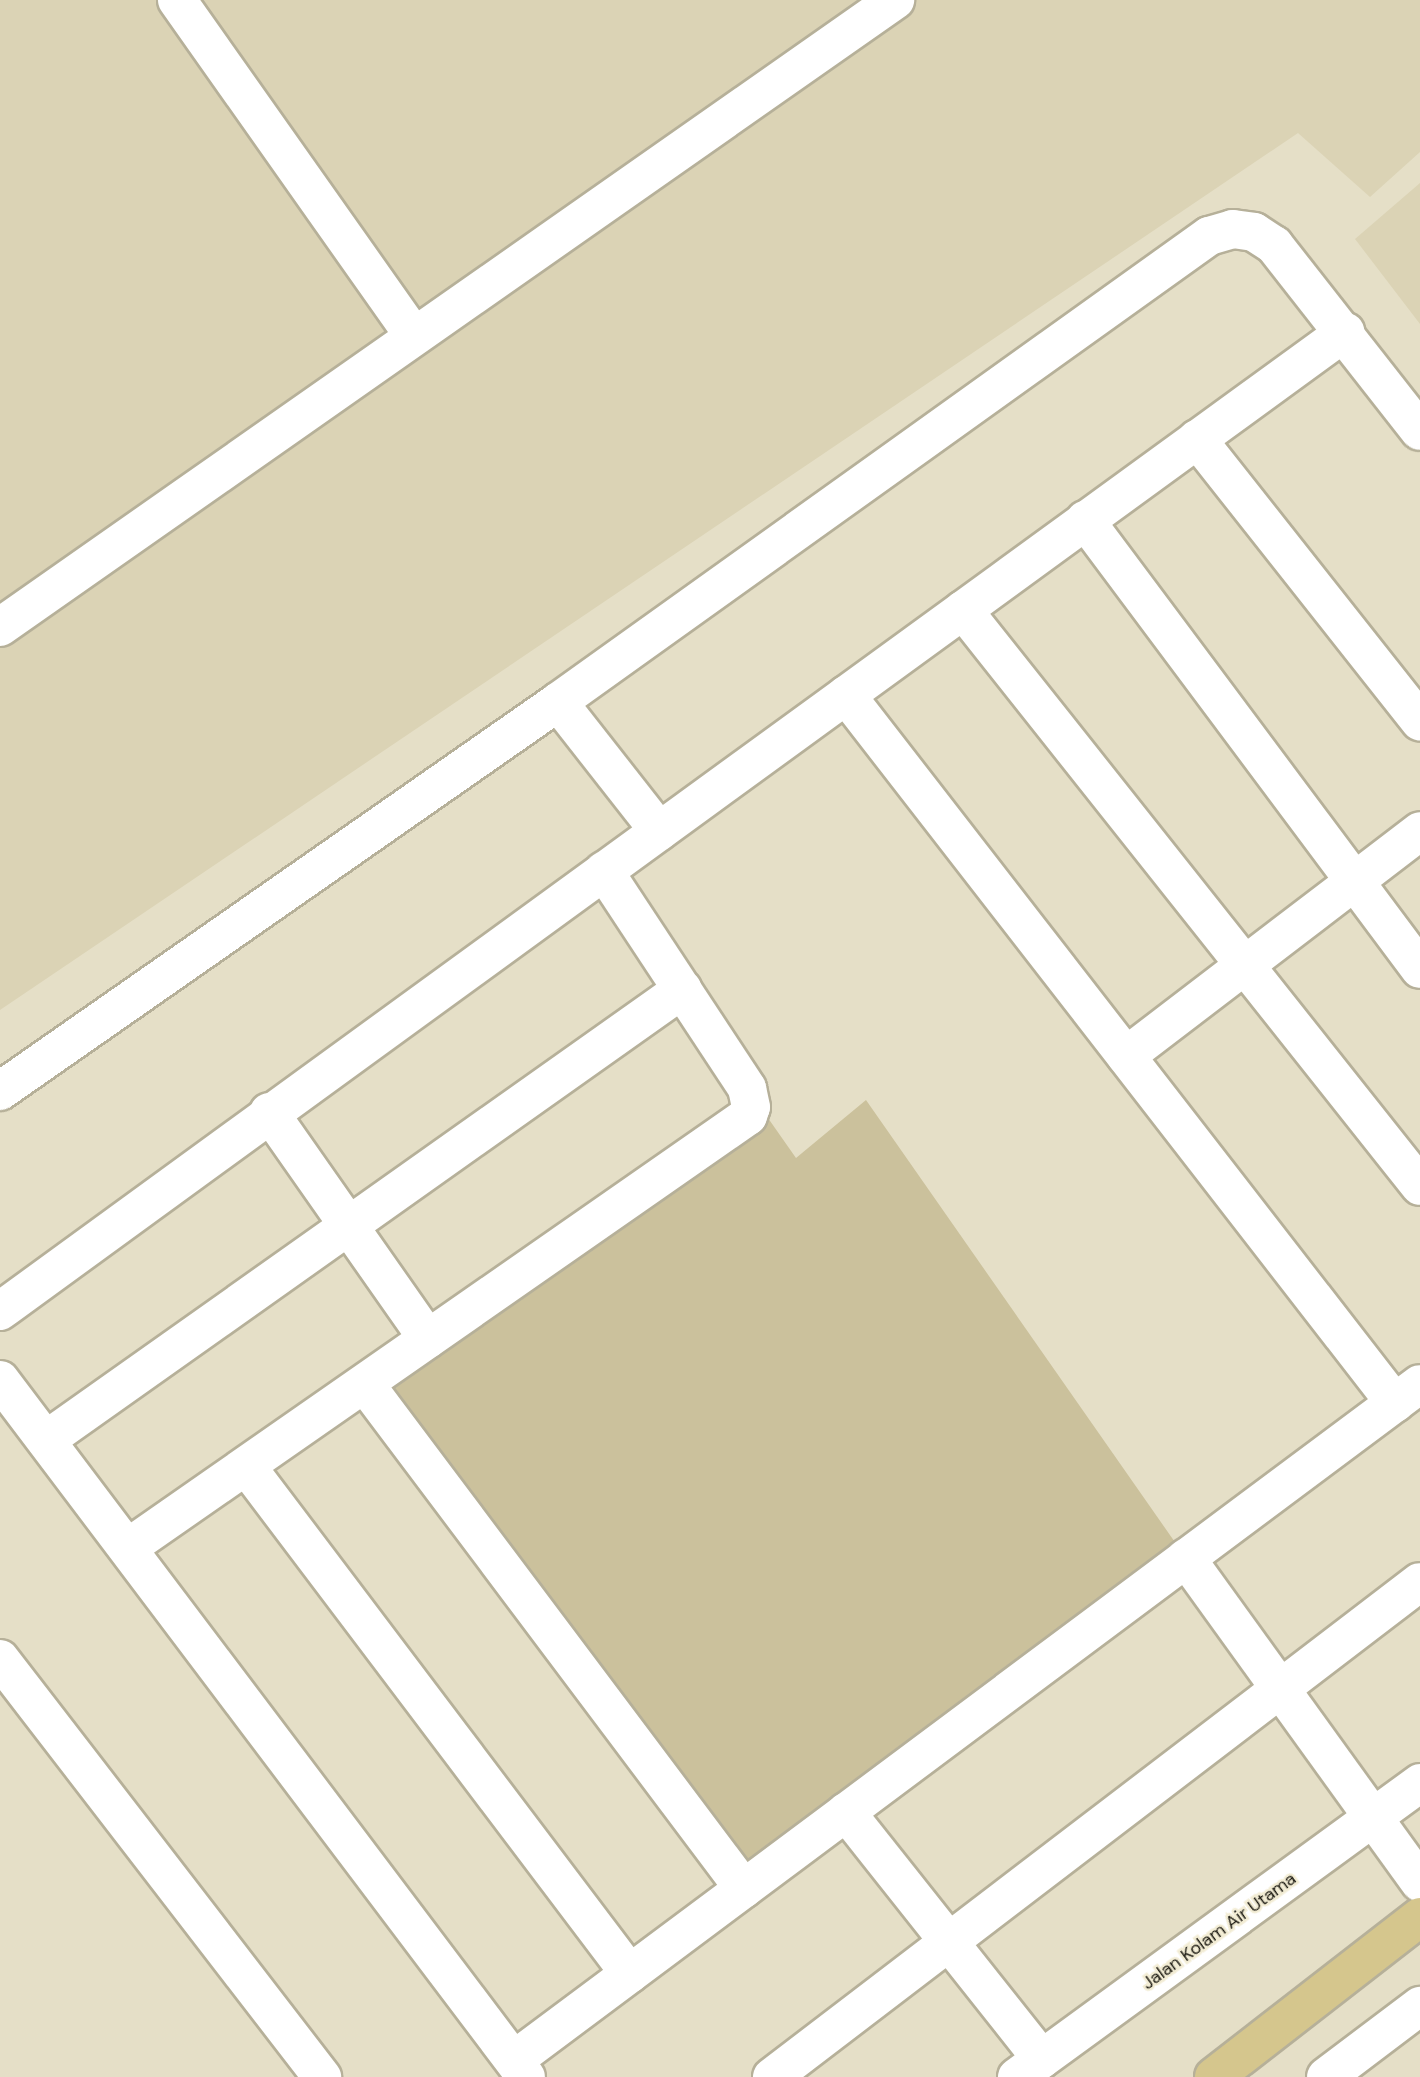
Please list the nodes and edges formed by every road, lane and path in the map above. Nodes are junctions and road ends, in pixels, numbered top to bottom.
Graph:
1 (177, 0) edge
2 (895, 0) edge
3 (1345, 332) junction
4 (414, 336) junction
5 (1420, 431) edge
6 (1197, 439) junction
7 (1086, 520) junction
8 (963, 610) junction
9 (0, 626) edge
10 (846, 695) junction
11 (558, 702) junction
12 (1420, 721) edge
13 (659, 831) junction
14 (1420, 831) edge
15 (604, 872) junction
16 (1354, 881) junction
17 (1245, 965) junction
18 (1420, 970) edge
19 (682, 989) junction
20 (1126, 1056) junction
21 (0, 1091) edge
22 (269, 1112) junction
23 (1420, 1186) edge
24 (352, 1227) junction
25 (0, 1311) edge
26 (428, 1339) junction
27 (0, 1380) edge
28 (365, 1384) junction
29 (1407, 1393) edge
30 (46, 1440) junction
31 (247, 1467) junction
32 (129, 1547) junction
33 (1186, 1558) junction
34 (1420, 1582) edge
35 (0, 1659) edge
36 (1281, 1685) junction
37 (1420, 1783) edge
38 (846, 1812) junction
39 (1376, 1817) junction
40 (1420, 1883) edge
41 (744, 1889) junction
42 (1420, 1917) edge
43 (951, 1945) junction
44 (630, 1973) junction
45 (1420, 2007) edge
46 (520, 2068) edge
47 (1029, 2068) edge
48 (322, 2077) edge
49 (772, 2077) edge
50 (1214, 2077) edge
51 (1326, 2077) edge

1 - 4 street
2 - 4 street
3 - 5 street
3 - 6 street
3 - 11 street
4 - 9 street
6 - 7 street
6 - 12 street
7 - 8 street
7 - 16 street
8 - 10 street
8 - 17 street
10 - 13 street
10 - 20 street
11 - 13 street
11 - 21 street
13 - 15 street
14 - 16 street
15 - 19 street
15 - 22 street
16 - 17 street
16 - 18 street
17 - 20 street
17 - 23 street
19 - 24 street
19 - 26 street
20 - 29 street
22 - 24 street
22 - 25 street
24 - 26 street
24 - 30 street
26 - 28 street
27 - 30 street
28 - 31 street
28 - 41 street
29 - 33 street
30 - 32 street
31 - 32 street
31 - 44 street
32 - 46 street
33 - 36 street
33 - 38 street
34 - 36 street
35 - 48 street
36 - 39 street
36 - 43 street
37 - 39 street, Jalan Kolam Air Utama
38 - 41 street
38 - 43 street
39 - 40 street
39 - 47 street, Jalan Kolam Air Utama
41 - 44 street
42 - 50 main road
43 - 47 street
43 - 49 street
44 - 46 street
45 - 51 street

